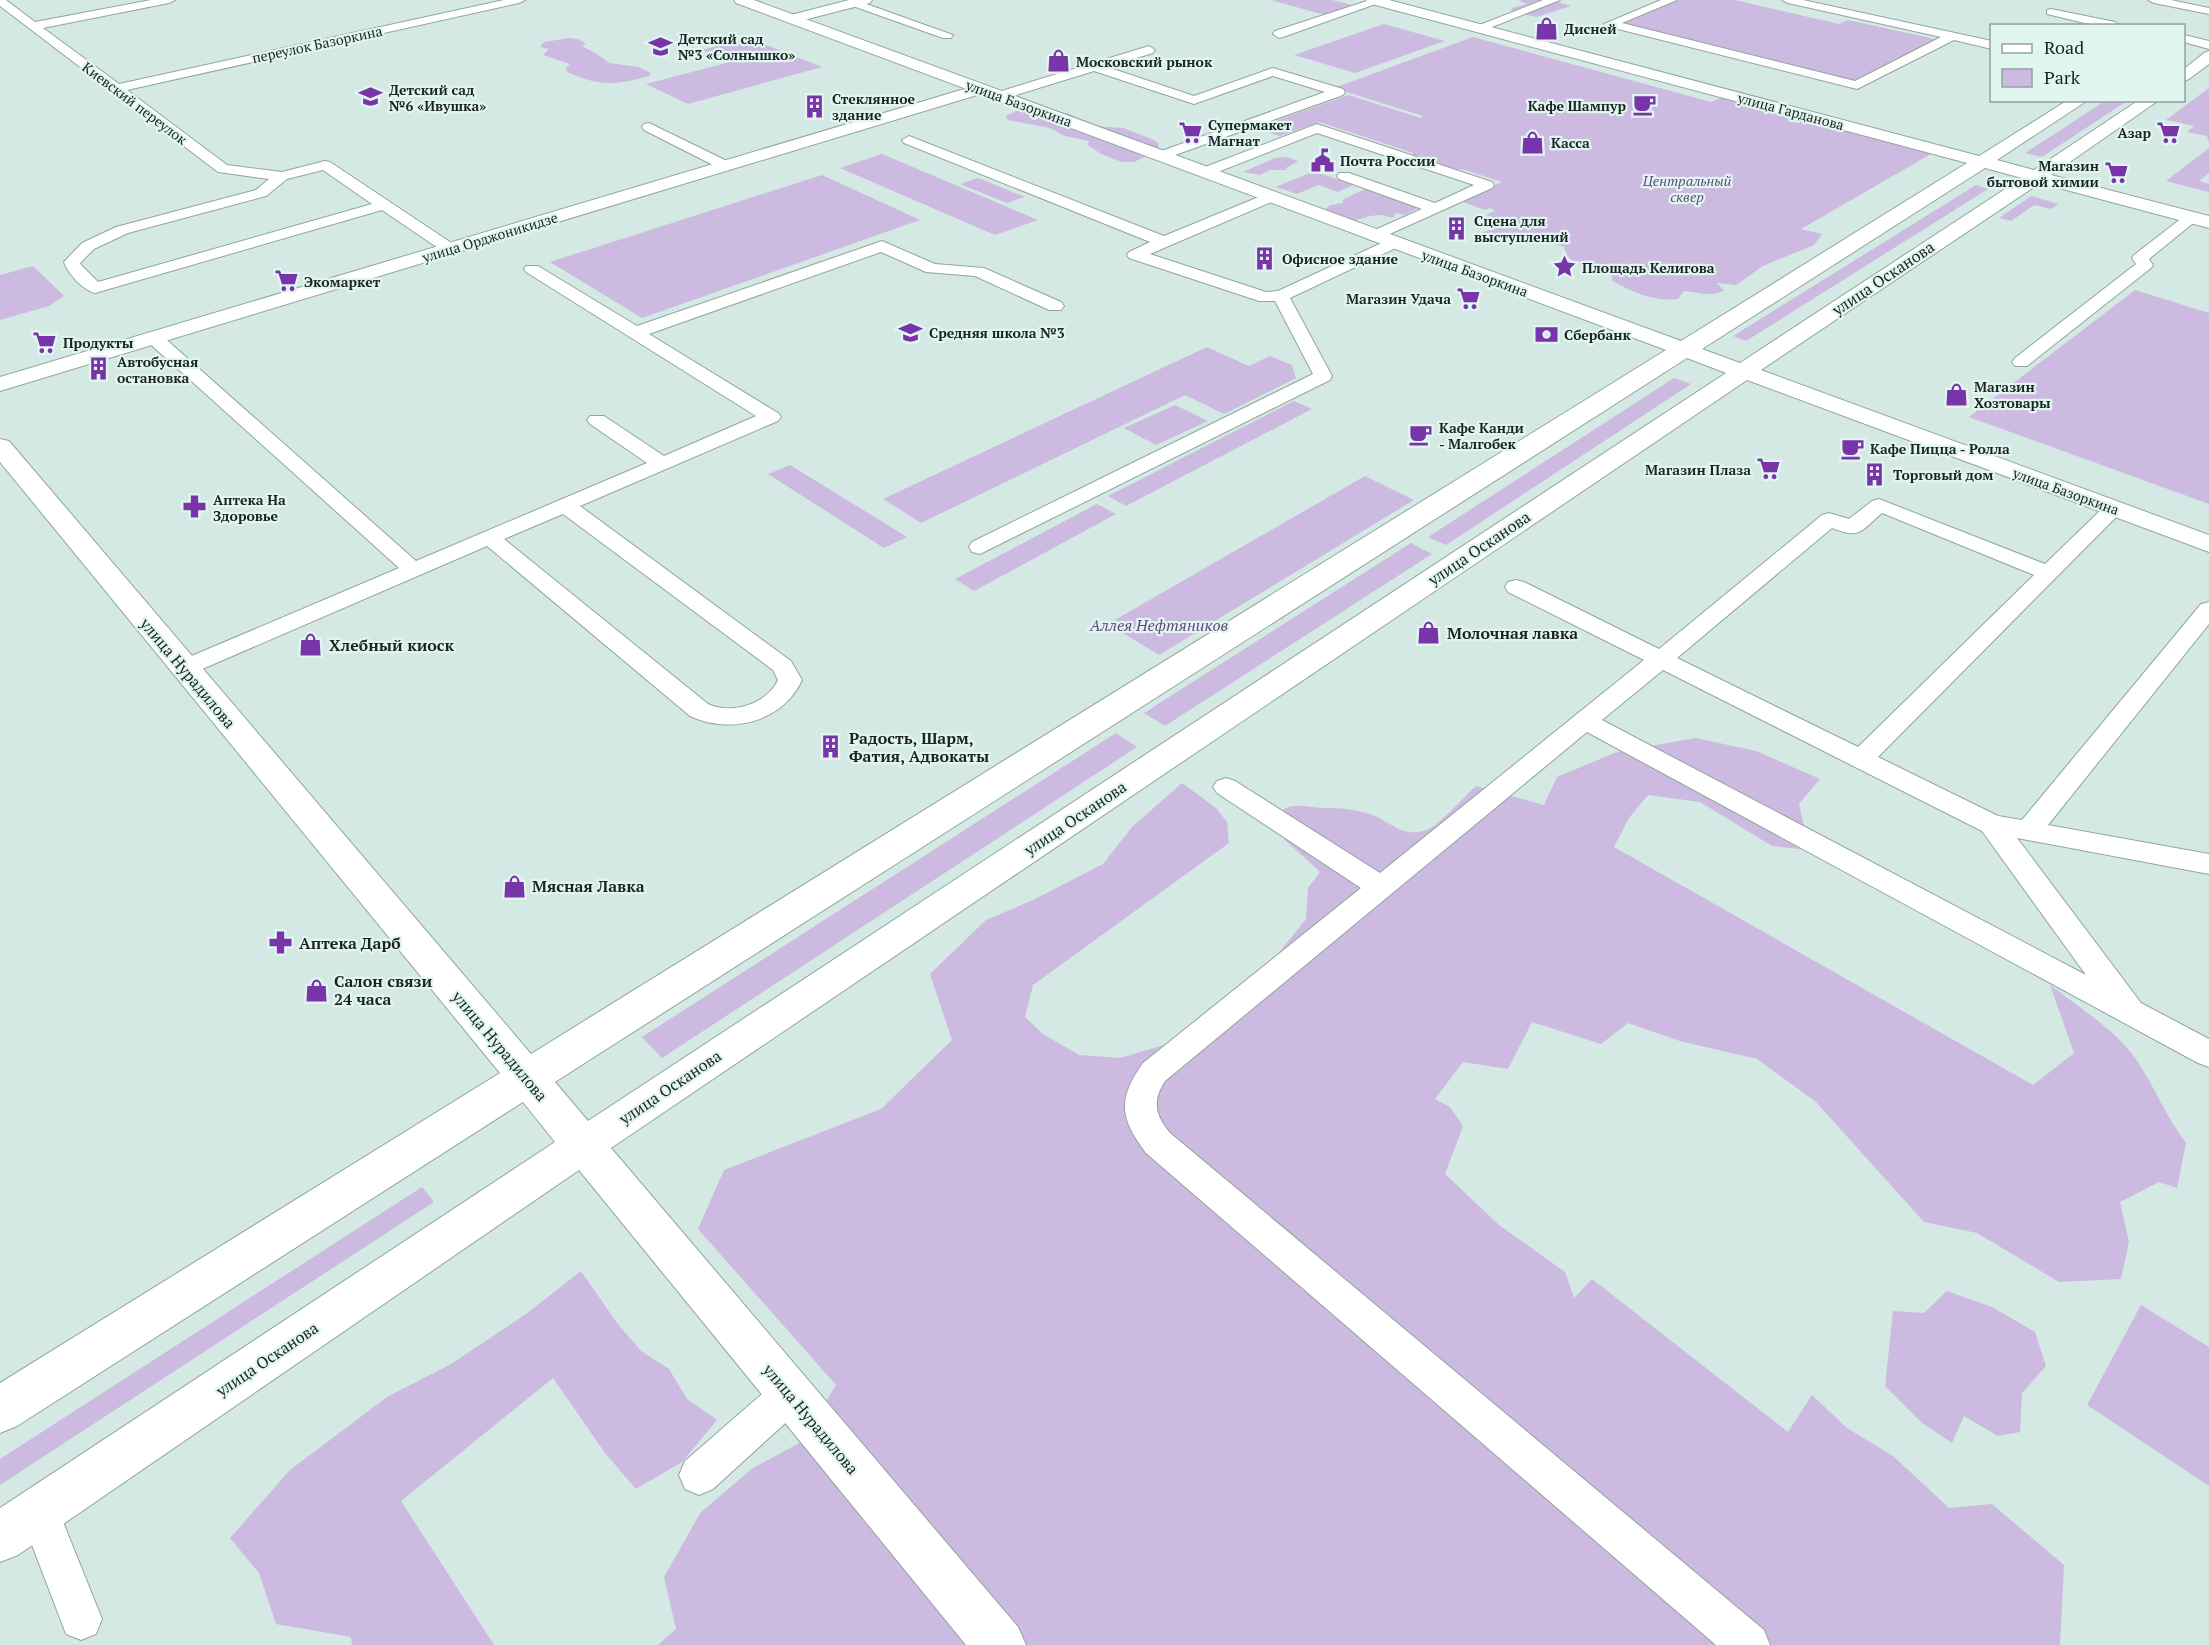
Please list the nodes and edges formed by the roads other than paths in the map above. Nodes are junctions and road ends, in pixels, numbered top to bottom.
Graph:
1 (169, 0) edge
2 (519, 0) edge
3 (741, 0) edge
4 (1554, 0) edge
5 (1671, 0) edge
6 (1788, 0) edge
7 (2154, 0) edge
8 (0, 1) edge
9 (860, 1) edge
10 (1376, 1) edge
11 (2209, 11) edge
12 (2051, 12) dead end
13 (792, 19) junction
14 (2106, 24) edge
15 (33, 26) junction
16 (1478, 28) junction
17 (1279, 34) dead end
18 (947, 35) dead end
19 (1953, 36) junction
20 (2185, 39) edge
21 (1990, 45) edge
22 (2209, 45) edge
23 (1149, 50) dead end
24 (2197, 62) edge
25 (1094, 67) junction
26 (2185, 75) edge
27 (115, 88) junction
28 (981, 89) junction
29 (1000, 96) junction
30 (2077, 102) edge
31 (2148, 102) edge
32 (650, 128) dead end
33 (909, 140) dead end
34 (1161, 156) junction
35 (1983, 162) junction
36 (726, 166) junction
37 (1205, 172) junction
38 (282, 176) junction
39 (2037, 176) junction
40 (1344, 177) dead end
41 (1271, 197) junction
42 (384, 205) junction
43 (1436, 208) junction
44 (2201, 219) edge
45 (1374, 236) junction
46 (1164, 242) junction
47 (1394, 243) junction
48 (450, 249) junction
49 (531, 269) dead end
50 (1281, 296) junction
51 (1054, 306) dead end
52 (634, 333) junction
53 (154, 338) junction
54 (1684, 350) junction
55 (2021, 362) dead end
56 (1742, 372) junction
57 (0, 384) edge
58 (597, 420) dead end
59 (0, 447) edge
60 (663, 464) junction
61 (565, 506) junction
62 (2114, 509) junction
63 (490, 538) junction
64 (2209, 544) edge
65 (980, 547) dead end
66 (414, 570) junction
67 (2049, 573) junction
68 (1516, 587) dead end
69 (2209, 609) edge
70 (1661, 659) junction
71 (184, 668) junction
72 (1585, 721) junction
73 (1861, 759) junction
74 (1226, 787) dead end
75 (1992, 824) junction
76 (2028, 831) junction
77 (2209, 864) edge
78 (1381, 887) junction
79 (2130, 1012) junction
80 (2209, 1054) edge
81 (526, 1079) junction
82 (584, 1146) junction
83 (790, 1394) junction
84 (0, 1410) edge
85 (699, 1475) dead end
86 (39, 1511) junction
87 (0, 1538) edge
88 (81, 1619) dead end
89 (1000, 1645) edge
90 (1749, 1645) edge

1 - 15 lane
2 - 27 lane, переулок Базоркина
3 - 13 street, улица Базоркина
4 - 16 lane
5 - 19 lane
6 - 19 lane
7 - 11 lane
8 - 15 lane, Киевский переулок
9 - 13 street
9 - 18 lane
10 - 16 street, улица Гарданова
10 - 17 lane
12 - 14 lane
13 - 28 street, улица Базоркина
15 - 27 lane, Киевский переулок
16 - 35 street, улица Гарданова
19 - 21 lane
20 - 22 lane
23 - 25 lane
24 - 26 street
25 - 29 lane
25 - 34 lane
27 - 38 lane, Киевский переулок
28 - 29 street, улица Базоркина
28 - 36 street, улица Орджоникидзе
29 - 34 street, улица Базоркина
30 - 35 street
31 - 39 street, улица Осканова
32 - 36 lane
33 - 46 lane
34 - 37 street, улица Базоркина
35 - 39 street, улица Гарданова
35 - 54 street
36 - 48 street, улица Орджоникидзе
37 - 41 street, улица Базоркина
37 - 43 lane
38 - 42 lane
38 - 42 lane
39 - 44 street, улица Гарданова
39 - 56 street, улица Осканова
40 - 43 lane
41 - 45 street, улица Базоркина
41 - 46 lane
42 - 48 lane
43 - 45 lane
44 - 55 lane
45 - 47 street, улица Базоркина
46 - 50 lane
47 - 50 lane
47 - 54 street, улица Базоркина
48 - 53 street, улица Орджоникидзе
49 - 52 lane
50 - 65 lane
51 - 52 lane
52 - 60 lane
53 - 57 street, улица Орджоникидзе
53 - 66 lane
54 - 56 street, улица Базоркина
54 - 81 street
56 - 62 street, улица Базоркина
56 - 82 street, улица Осканова
58 - 60 lane
59 - 71 street, улица Нурадилова
60 - 61 lane
61 - 63 lane
61 - 63 lane
62 - 64 street, улица Базоркина
62 - 67 lane
63 - 66 lane
66 - 71 lane
67 - 70 lane
67 - 73 lane
68 - 70 lane
69 - 76 lane
70 - 72 lane
70 - 73 lane
71 - 81 street, улица Нурадилова
72 - 78 lane
72 - 79 lane
73 - 75 lane
74 - 78 lane
75 - 76 lane
75 - 79 lane
76 - 77 lane
78 - 90 lane
79 - 80 lane
81 - 82 street, улица Нурадилова
81 - 84 street
82 - 83 street, улица Нурадилова
82 - 86 street, улица Осканова
83 - 85 lane
83 - 89 street, улица Нурадилова
86 - 87 street, улица Осканова
86 - 88 lane

